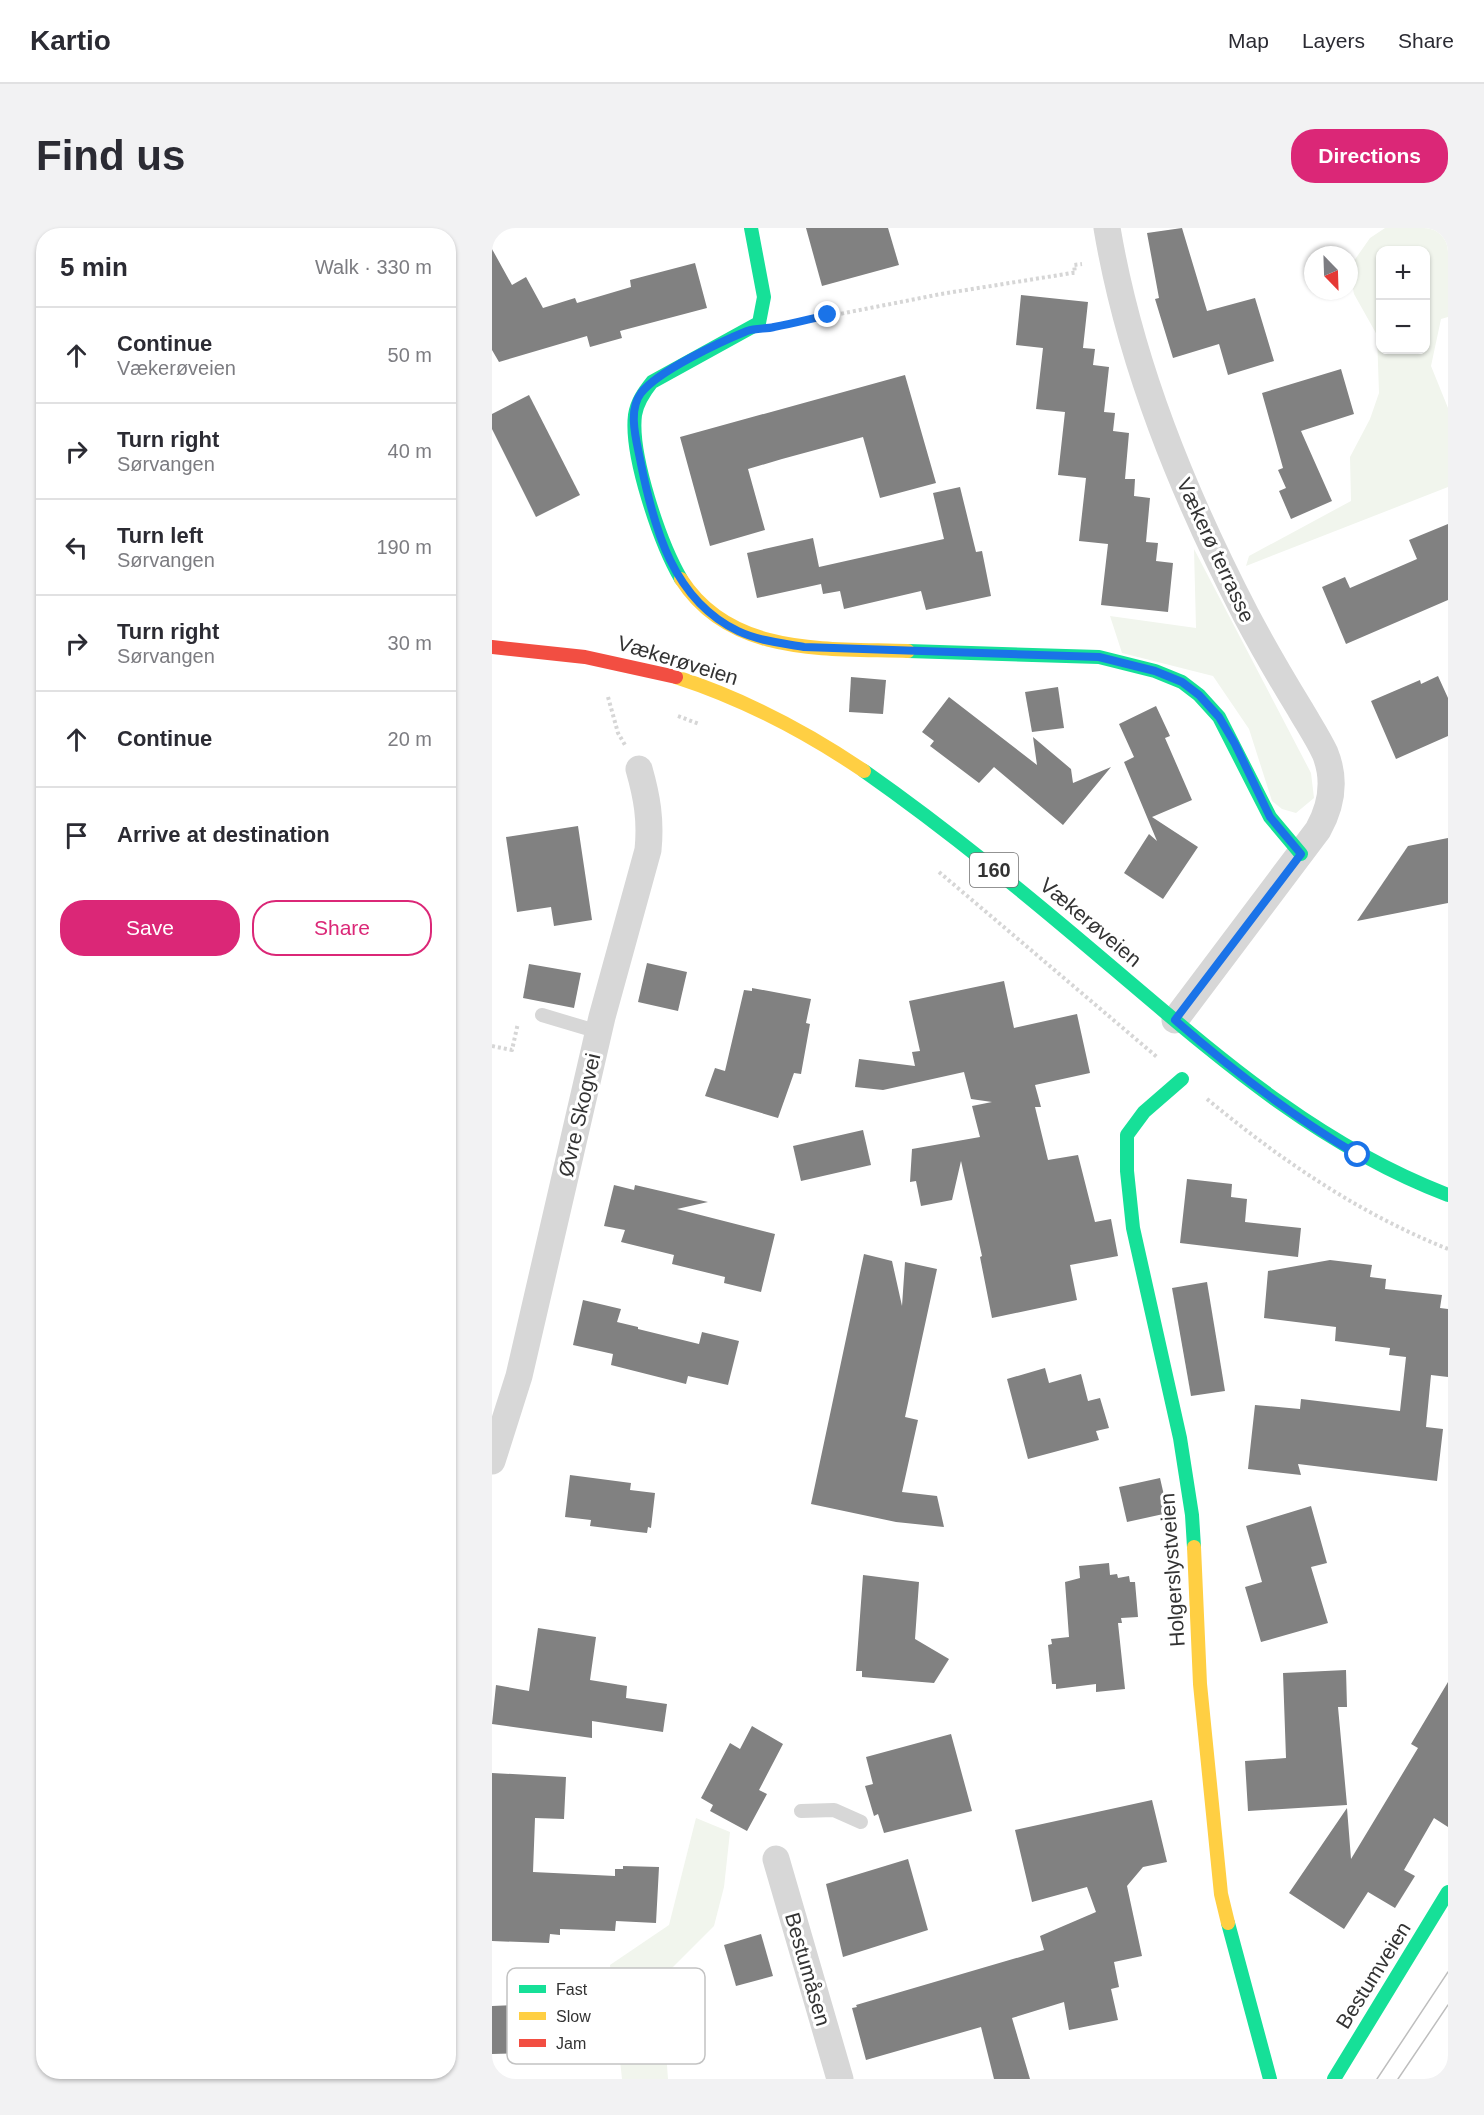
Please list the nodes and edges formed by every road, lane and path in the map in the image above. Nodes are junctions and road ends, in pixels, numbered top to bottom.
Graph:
1 (751, 228) edge
2 (1107, 228) edge
3 (1078, 264) dead end
4 (749, 331) junction
5 (492, 647) edge
6 (599, 696) dead end
7 (608, 697) junction
8 (619, 700) dead end
9 (671, 714) dead end
10 (709, 727) dead end
11 (639, 769) joint
12 (1301, 854) junction
13 (935, 868) dead end
14 (542, 1015) dead end
15 (520, 1017) dead end
16 (1175, 1020) junction
17 (599, 1032) junction
18 (492, 1046) edge
19 (1182, 1079) junction
20 (1448, 1194) edge
21 (1448, 1249) edge
22 (492, 1461) edge
23 (801, 1810) dead end
24 (861, 1822) dead end
25 (776, 1859) dead end
26 (1448, 1892) edge
27 (840, 2079) edge
28 (1270, 2079) edge
29 (1334, 2079) edge

1 - 4 street
2 - 12 street, Vækerø terrasse
3 - 4 path
4 - 12 street
5 - 16 street, Vækerøveien / 160
6 - 7 path
7 - 8 path
7 - 11 path
9 - 10 path
11 - 17 street, Øvre Skogvei
12 - 16 street, Vækerø terrasse
13 - 19 path
14 - 17 lane
15 - 18 path
16 - 20 street, Vækerøveien / 160
17 - 22 street, Øvre Skogvei
19 - 21 path
19 - 28 street, Holgerslystveien
23 - 24 lane
25 - 27 street, Bestumåsen
26 - 29 street, Bestumveien

